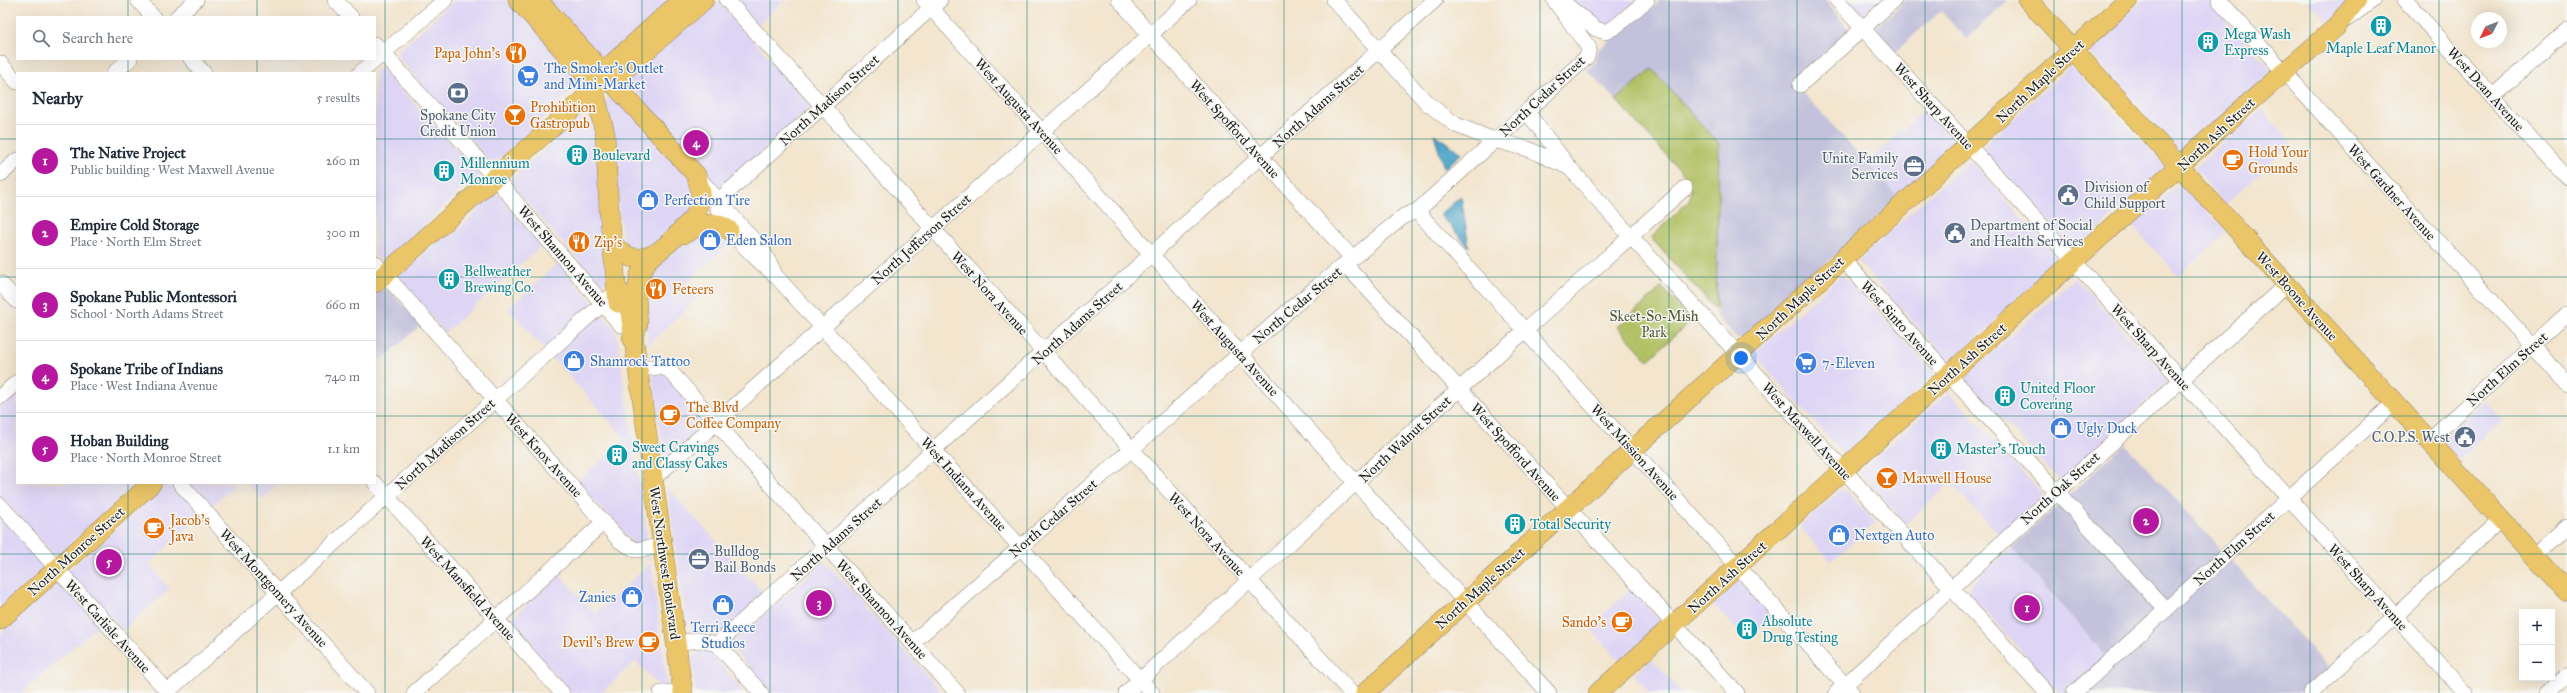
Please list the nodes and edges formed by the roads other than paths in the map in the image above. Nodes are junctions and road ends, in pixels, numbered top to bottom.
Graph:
1 (138, 0) edge
2 (196, 0) edge
3 (335, 0) edge
4 (445, 0) edge
5 (518, 0) edge
6 (538, 0) edge
7 (682, 0) edge
8 (704, 0) edge
9 (727, 0) edge
10 (1119, 0) edge
11 (1189, 0) edge
12 (1334, 0) edge
13 (1435, 0) edge
14 (1554, 0) edge
15 (1561, 0) edge
16 (1647, 0) edge
17 (1837, 0) edge
18 (1894, 0) edge
19 (2028, 0) edge
20 (2128, 0) edge
21 (2219, 0) edge
22 (2357, 0) edge
23 (2373, 0) edge
24 (2405, 0) edge
25 (932, 3) edge
26 (152, 16) edge
27 (178, 16) edge
28 (349, 16) edge
29 (2336, 27) junction
30 (1863, 28) junction
31 (2567, 30) edge
32 (1150, 35) junction
33 (379, 49) edge
34 (2073, 50) junction
35 (1380, 51) junction
36 (129, 60) edge
37 (192, 60) edge
38 (370, 60) edge
39 (0, 64) edge
40 (115, 72) edge
41 (203, 72) edge
42 (361, 72) edge
43 (2284, 73) junction
44 (608, 77) junction
45 (16, 81) edge
46 (1800, 85) dead end
47 (594, 90) junction
48 (2493, 96) junction
49 (822, 106) junction
50 (1527, 112) junction
51 (1042, 131) junction
52 (1494, 140) junction
53 (1969, 145) junction
54 (1261, 158) junction
55 (16, 161) edge
56 (1569, 167) junction
57 (2180, 168) junction
58 (0, 174) edge
59 (696, 175) junction
60 (494, 177) junction
61 (2567, 178) edge
62 (1685, 188) dead end
63 (719, 200) junction
64 (1417, 211) junction
65 (932, 229) junction
66 (729, 230) junction
67 (1631, 237) junction
68 (664, 247) junction
69 (612, 250) junction
70 (1152, 255) junction
71 (1842, 259) junction
72 (1348, 261) junction
73 (2074, 262) junction
74 (378, 274) edge
75 (775, 275) junction
76 (0, 283) edge
77 (2286, 284) junction
78 (610, 297) junction
79 (16, 300) edge
80 (2567, 314) edge
81 (632, 326) junction
82 (823, 328) junction
83 (1525, 331) junction
84 (2532, 346) junction
85 (1044, 353) junction
86 (1240, 353) junction
87 (1738, 355) junction
88 (636, 369) junction
89 (1948, 376) junction
90 (2180, 379) junction
91 (16, 383) edge
92 (2567, 384) edge
93 (1459, 390) junction
94 (0, 397) edge
95 (494, 399) junction
96 (2394, 403) junction
97 (717, 423) junction
98 (2429, 440) junction
99 (1131, 450) junction
100 (1634, 450) junction
101 (934, 451) junction
102 (1843, 470) junction
103 (653, 479) junction
104 (151, 484) edge
105 (181, 484) edge
106 (376, 484) edge
107 (1357, 484) junction
108 (2056, 492) junction
109 (386, 496) junction
110 (2288, 499) junction
111 (0, 505) edge
112 (1568, 509) junction
113 (2501, 519) junction
114 (604, 522) junction
115 (2567, 526) edge
116 (662, 546) junction
117 (827, 547) junction
118 (1020, 547) junction
119 (2534, 556) junction
120 (1738, 566) junction
121 (57, 568) junction
122 (1250, 580) junction
123 (1952, 588) junction
124 (2567, 592) edge
125 (278, 593) junction
126 (1465, 602) junction
127 (2166, 610) junction
128 (2394, 615) junction
129 (496, 619) junction
130 (0, 620) edge
131 (1674, 624) junction
132 (676, 643) junction
133 (912, 643) junction
134 (717, 644) junction
135 (2567, 675) edge
136 (1140, 680) junction
137 (1844, 690) edge
138 (683, 692) edge
139 (167, 693) edge
140 (367, 693) edge
141 (414, 693) edge
142 (562, 693) edge
143 (661, 693) edge
144 (761, 693) edge
145 (957, 693) edge
146 (1126, 693) edge
147 (1152, 693) edge
148 (1351, 693) edge
149 (1365, 693) edge
150 (1549, 693) edge
151 (1598, 693) edge
152 (1737, 693) edge
153 (2046, 693) edge
154 (2074, 693) edge
155 (2311, 693) edge
156 (2465, 693) edge
157 (2547, 693) edge

1 - 26 street
2 - 27 street
3 - 28 street
4 - 33 street
5 - 47 main road
6 - 44 main road, West Indiana Avenue
7 - 44 main road
8 - 44 main road
9 - 49 street, West Nora Avenue
10 - 32 street, West Spofford Avenue
11 - 32 street, North Jefferson Street
12 - 35 street, West Maxwell Avenue
13 - 35 street, North Adams Street
14 - 50 street, North Cedar Street
15 - 16 street
17 - 30 street, West Sharp Avenue
18 - 30 street
19 - 34 main road, West Boone Avenue
20 - 34 main road, North Maple Street
21 - 43 street, West Gardner Avenue
22 - 29 main road, North Ash Street
23 - 29 street, North Ash Street
24 - 48 street, West Dean Avenue
25 - 49 street, North Madison Street
25 - 51 street, West Augusta Avenue
29 - 43 main road, North Ash Street
30 - 46 street
30 - 53 street, West Sharp Avenue
31 - 48 street
32 - 51 street, North Jefferson Street
32 - 54 street, West Spofford Avenue
33 - 60 street, West Shannon Avenue
34 - 53 main road, North Maple Street
34 - 57 main road, West Boone Avenue
35 - 52 street, West Maxwell Avenue
35 - 54 street, North Adams Street
36 - 40 street
37 - 41 street
38 - 42 street
39 - 45 street
43 - 57 main road, North Ash Street
43 - 84 street, West Gardner Avenue
44 - 47 main road
44 - 59 main road, West Indiana Avenue
47 - 60 main road
47 - 69 main road
48 - 61 street, West Dean Avenue
49 - 63 street, North Madison Street
49 - 65 street, West Nora Avenue
50 - 52 street, North Cedar Street
50 - 56 street, West Maxwell Avenue
51 - 65 street, North Jefferson Street
51 - 70 street, West Augusta Avenue
52 - 56 street, West Maxwell Avenue
52 - 64 street, North Cedar Street
53 - 71 main road, North Maple Street
53 - 73 street, West Sharp Avenue
54 - 70 street, North Adams Street
54 - 72 street, West Spofford Avenue
55 - 58 street
56 - 67 street, West Maxwell Avenue
57 - 73 main road, North Ash Street
57 - 77 main road, West Boone Avenue
59 - 63 street, West Indiana Avenue
59 - 68 main road, West Northwest Boulevard
60 - 74 main road
60 - 78 street, West Shannon Avenue
62 - 67 street, North Walnut Street
63 - 66 street, West Indiana Avenue
63 - 75 street, West Indiana Avenue
64 - 72 street, North Cedar Street
64 - 83 street, West Mission Avenue
65 - 82 street, North Jefferson Street
65 - 85 street, West Nora Avenue
66 - 68 main road
66 - 75 street, West Indiana Avenue
67 - 83 street, North Walnut Street
67 - 87 street, West Maxwell Avenue
68 - 69 main road
68 - 81 main road, West Northwest Boulevard
69 - 78 main road
70 - 85 street, North Adams Street
70 - 86 street, West Augusta Avenue
71 - 87 main road, North Maple Street
71 - 89 street, West Sinto Avenue
72 - 86 street, North Cedar Street
72 - 93 street, West Spofford Avenue
73 - 89 main road, North Ash Street
73 - 90 street, West Sharp Avenue
74 - 95 street, West Knox Avenue
75 - 82 street, West Indiana Avenue
76 - 79 street
77 - 90 street, North Oak Street
77 - 96 main road, West Boone Avenue
78 - 81 main road
78 - 95 street, North Madison Street
80 - 84 street, North Elm Street
81 - 88 main road, West Northwest Boulevard
82 - 97 street, North Jefferson Street
82 - 101 street, West Indiana Avenue
83 - 93 street, North Walnut Street
83 - 100 street, West Mission Avenue
84 - 92 street, West Gardner Avenue
84 - 98 street, North Elm Street
85 - 99 street, West Nora Avenue
85 - 101 street, North Adams Street
86 - 99 street, North Cedar Street
86 - 107 street, West Augusta Avenue
87 - 100 main road, North Maple Street
87 - 102 street, West Maxwell Avenue
88 - 97 street, West Shannon Avenue
88 - 103 main road, West Northwest Boulevard
89 - 102 main road, North Ash Street
89 - 108 street, West Sinto Avenue
90 - 108 street, North Oak Street
90 - 110 street, West Sharp Avenue
91 - 94 street
93 - 107 street, North Walnut Street
93 - 112 street, West Spofford Avenue
95 - 109 street, North Madison Street
95 - 114 street, West Knox Avenue
96 - 98 main road, West Boone Avenue
96 - 110 street, North Elm Street
97 - 103 street, North Jefferson Street
97 - 117 street, West Shannon Avenue
98 - 113 main road, West Boone Avenue
99 - 118 street, North Cedar Street
99 - 122 street, West Nora Avenue
100 - 112 main road, North Maple Street
100 - 120 street, West Mission Avenue
101 - 117 street, North Adams Street
101 - 118 street, West Indiana Avenue
102 - 120 main road, North Ash Street
102 - 123 street, West Maxwell Avenue
103 - 116 main road, West Northwest Boulevard
104 - 121 main road, North Monroe Street
105 - 125 street, West Montgomery Avenue
106 - 109 street, West Mansfield Avenue
107 - 122 street, North Walnut Street
107 - 126 street, West Augusta Avenue
108 - 123 street, North Oak Street
108 - 127 street, West Sinto Avenue
109 - 125 street, North Madison Street
109 - 129 street, West Mansfield Avenue
110 - 127 street, North Elm Street
110 - 128 street, West Sharp Avenue
111 - 121 street, West Carlisle Avenue
112 - 126 main road, North Maple Street
112 - 131 street, West Spofford Avenue
113 - 119 main road, West Boone Avenue
113 - 128 street
114 - 116 street, West Knox Avenue
114 - 129 street
115 - 119 street
116 - 132 main road, West Northwest Boulevard
117 - 133 street, West Shannon Avenue
117 - 134 street, North Adams Street
118 - 133 street, North Cedar Street
118 - 136 street, West Indiana Avenue
119 - 124 main road, West Boone Avenue
120 - 131 main road, North Ash Street
120 - 137 street, West Mission Avenue
121 - 130 main road, North Monroe Street
121 - 139 street, West Carlisle Avenue
122 - 136 street, North Walnut Street
122 - 148 street, West Nora Avenue
123 - 137 street, North Oak Street
123 - 153 street, West Maxwell Avenue
125 - 139 street, North Madison Street
125 - 140 street, West Montgomery Avenue
126 - 149 main road, North Maple Street
126 - 150 street, West Augusta Avenue
127 - 154 street, North Elm Street
128 - 155 street
128 - 156 street, West Sharp Avenue
129 - 141 street
129 - 142 street, West Mansfield Avenue
131 - 151 main road, North Ash Street
131 - 152 street, West Spofford Avenue
132 - 134 street
132 - 138 main road, West Northwest Boulevard
133 - 145 street, West Shannon Avenue
134 - 144 street
135 - 157 street
136 - 146 street, North Walnut Street
136 - 147 street, West Indiana Avenue
138 - 143 street

